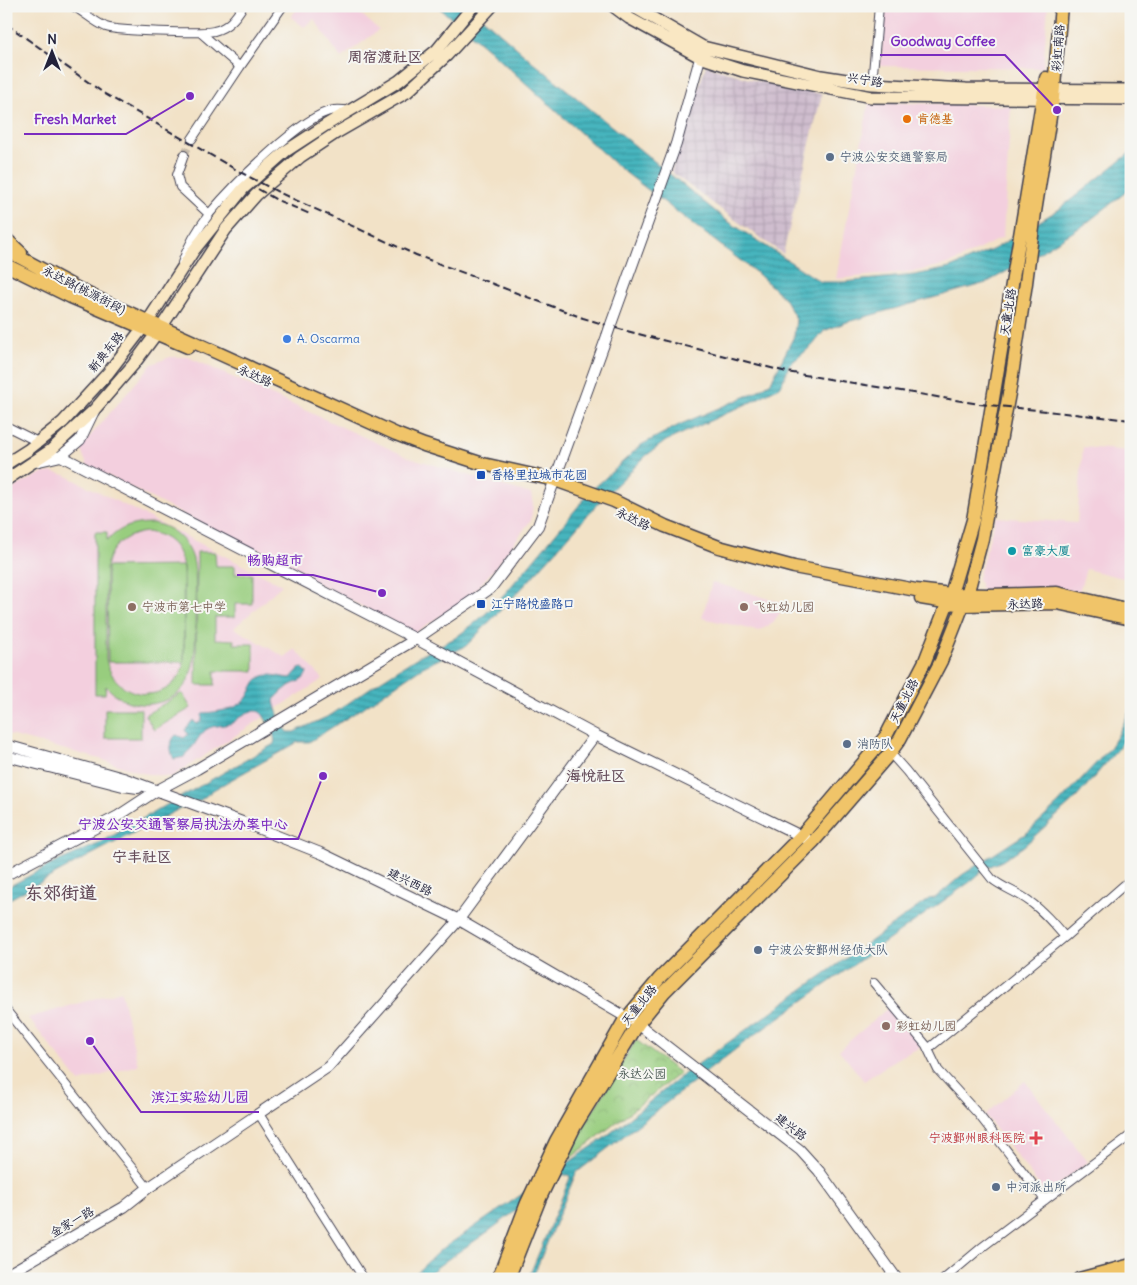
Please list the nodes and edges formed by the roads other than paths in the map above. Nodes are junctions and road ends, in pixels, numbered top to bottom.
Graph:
1 (73, 6) edge
2 (243, 6) edge
3 (284, 6) edge
4 (474, 6) edge
5 (613, 6) edge
6 (632, 6) edge
7 (879, 6) edge
8 (1053, 6) edge
9 (1061, 6) edge
10 (488, 10) edge
11 (201, 33) junction
12 (702, 52) junction
13 (240, 67) junction
14 (872, 84) junction
15 (1131, 90) edge
16 (1049, 94) junction
17 (1131, 99) edge
18 (350, 111) junction
19 (192, 139) tunnel mouth
20 (184, 154) tunnel mouth
21 (209, 214) junction
22 (6, 239) edge
23 (6, 250) edge
24 (6, 265) edge
25 (34, 265) junction
26 (6, 271) edge
27 (179, 273) junction
28 (51, 287) junction
29 (145, 324) junction
30 (159, 330) junction
31 (94, 410) junction
32 (6, 426) edge
33 (38, 442) junction
34 (61, 456) junction
35 (32, 463) junction
36 (6, 464) edge
37 (6, 480) edge
38 (553, 484) junction
39 (949, 598) junction
40 (965, 600) junction
41 (1131, 610) edge
42 (1131, 619) edge
43 (420, 641) junction
44 (596, 735) junction
45 (6, 745) edge
46 (890, 753) junction
47 (6, 756) edge
48 (160, 793) junction
49 (807, 839) junction
50 (6, 875) edge
51 (1131, 879) edge
52 (458, 920) junction
53 (1065, 937) junction
54 (874, 983) dead end
55 (6, 1010) edge
56 (633, 1021) junction
57 (928, 1049) junction
58 (259, 1114) junction
59 (1131, 1135) edge
60 (148, 1188) junction
61 (1045, 1200) junction
62 (1131, 1265) edge
63 (1131, 1271) edge
64 (6, 1275) edge
65 (364, 1279) edge
66 (498, 1279) edge
67 (508, 1279) edge
68 (897, 1279) edge
69 (944, 1279) edge
70 (1080, 1279) edge
71 (1102, 1279) edge

1 - 11 street
2 - 11 street
3 - 13 street
4 - 18 main road, 新典东路
5 - 12 main road, 兴宁路
6 - 12 main road, 兴宁路
7 - 14 street
8 - 16 main road, 天童北路
9 - 16 main road, 彩虹南路
10 - 30 main road
11 - 13 street
12 - 14 main road, 兴宁路
12 - 16 main road, 兴宁路
12 - 38 street
13 - 19 street
14 - 16 main road, 兴宁路
15 - 16 main road, 兴宁路
16 - 17 main road, 兴宁路
16 - 39 main road, 天童北路
16 - 40 main road, 天童北路
18 - 21 street
18 - 27 main road, 新典东路
20 - 21 street
21 - 27 street
22 - 25 main road
23 - 25 main road, 永达路(桃源街段)
24 - 28 main road, 永达路(桃源街段)
25 - 29 main road, 永达路(桃源街段)
26 - 28 main road
27 - 29 main road, 新典东路
28 - 29 main road, 永达路(桃源街段)
29 - 30 main road, 永达路(桃源街段)
29 - 33 main road, 新典东路
30 - 31 main road
30 - 38 main road, 永达路
31 - 34 street
31 - 35 main road
32 - 33 street
33 - 36 main road, 新典东路
34 - 35 street
34 - 43 street
35 - 37 main road
38 - 39 main road, 永达路
38 - 43 street
39 - 40 main road, 永达路
39 - 49 main road, 天童北路
40 - 41 main road, 永达路
40 - 42 main road, 永达路
40 - 46 main road, 天童北路
43 - 44 street
43 - 48 street
44 - 49 street
44 - 52 street, 金家一路
45 - 48 street, 建兴西路
46 - 49 main road, 天童北路
46 - 53 street
47 - 48 street, 建兴西路
48 - 50 street
48 - 52 street, 建兴西路
49 - 56 main road, 天童北路
51 - 53 street
52 - 56 street, 建兴西路
52 - 58 street, 金家一路
53 - 57 street
54 - 57 street
55 - 60 street
56 - 66 main road, 天童北路
56 - 67 main road, 天童北路
56 - 68 street, 建兴路
57 - 61 street
58 - 60 street, 金家一路
58 - 65 street
59 - 61 street
60 - 64 street, 金家一路
61 - 69 street
62 - 70 main road
63 - 71 main road

